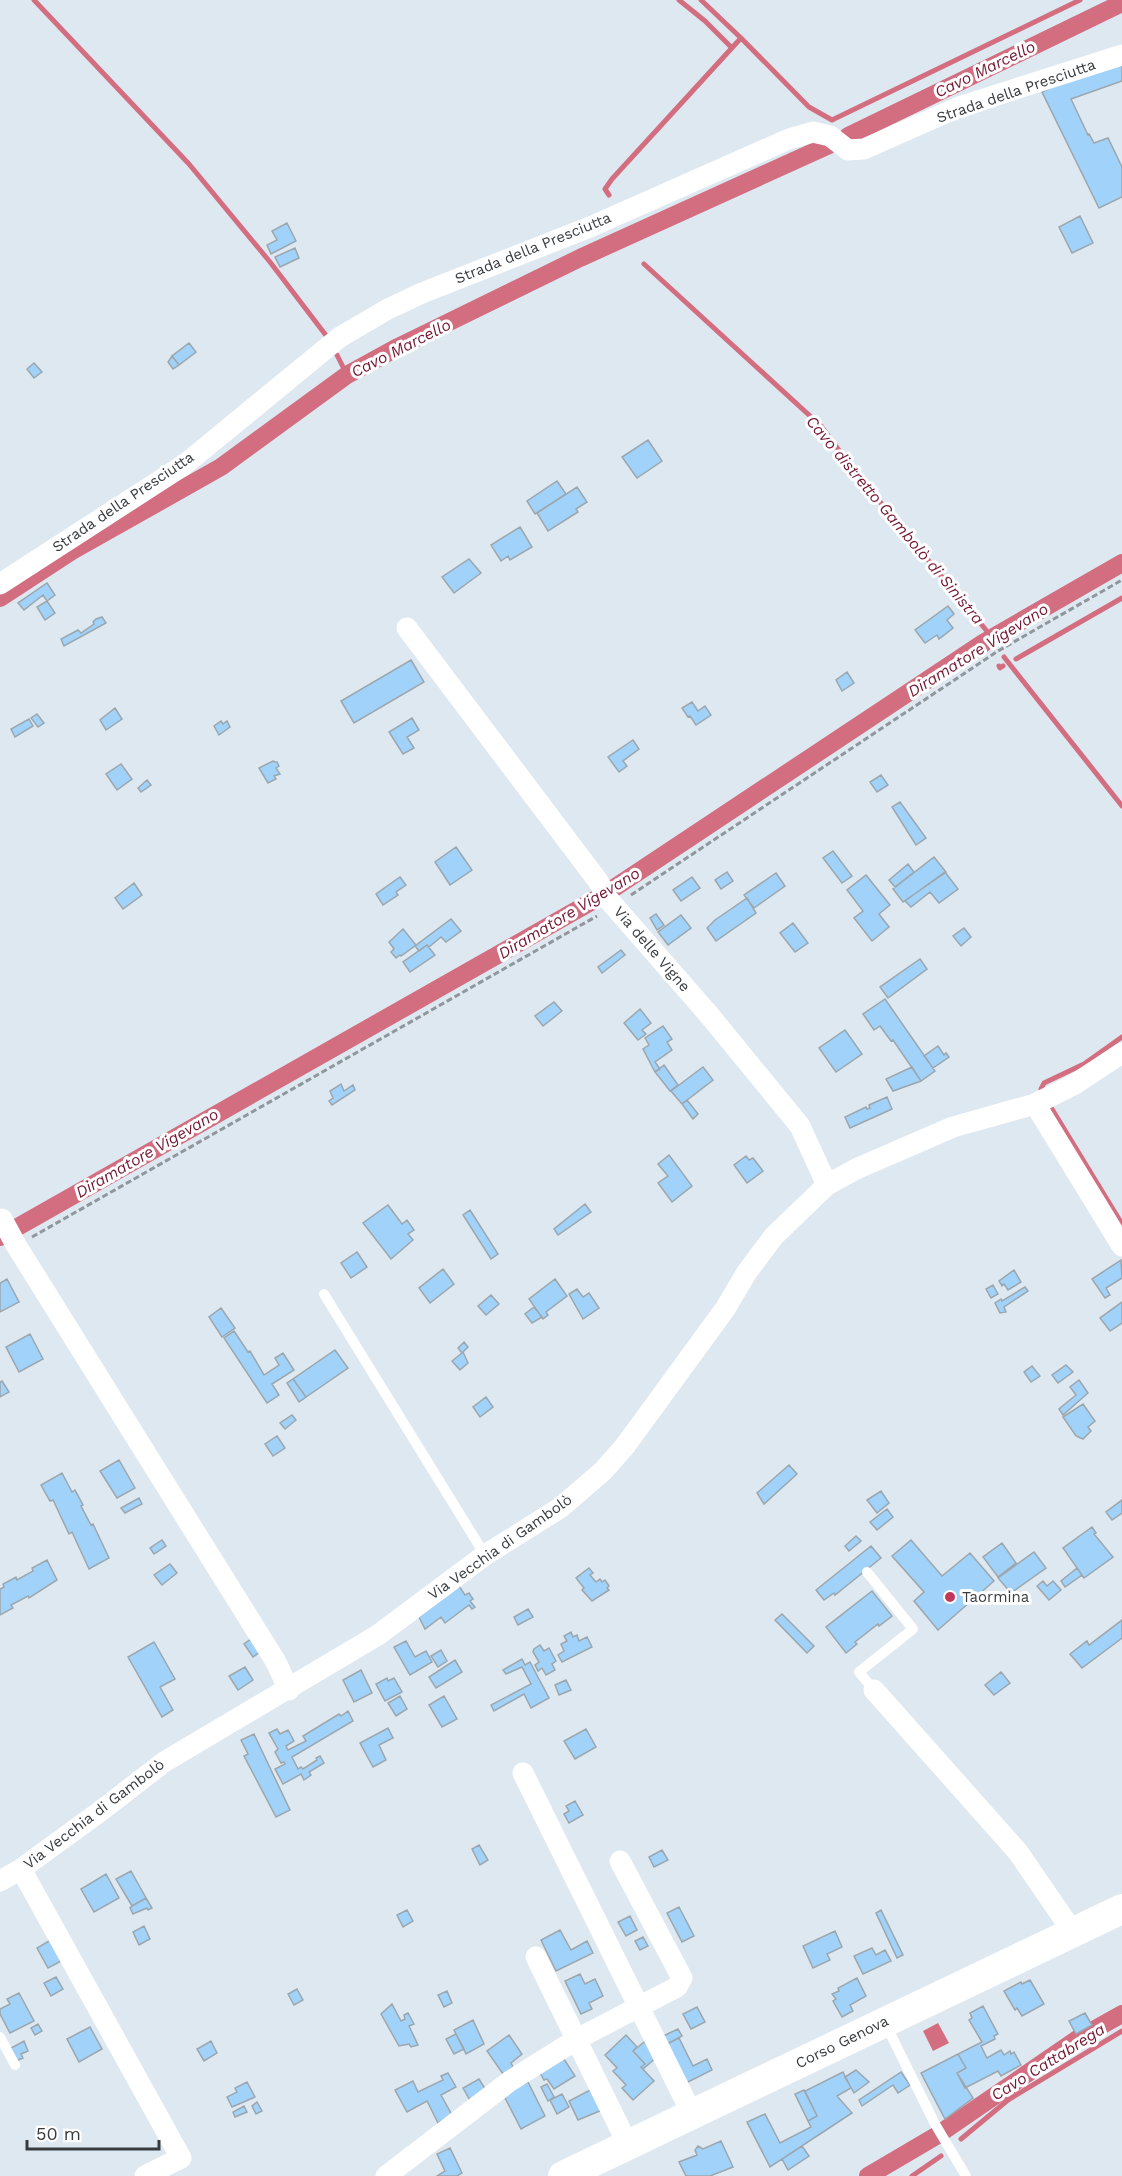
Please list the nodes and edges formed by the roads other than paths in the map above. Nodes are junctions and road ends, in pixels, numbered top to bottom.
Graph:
1 (1122, 55) edge
2 (0, 584) edge
3 (408, 628) dead end
4 (1122, 1053) edge
5 (1035, 1104) junction
6 (827, 1185) junction
7 (2, 1219) dead end
8 (1122, 1246) edge
9 (324, 1294) dead end
10 (485, 1555) junction
11 (867, 1572) dead end
12 (289, 1690) junction
13 (874, 1690) joint
14 (523, 1773) dead end
15 (620, 1861) dead end
16 (21, 1869) junction
17 (0, 1881) edge
18 (1122, 1909) edge
19 (1070, 1933) junction
20 (536, 1957) dead end
21 (639, 2008) junction
22 (884, 2022) junction
23 (0, 2037) edge
24 (577, 2039) junction
25 (15, 2065) dead end
26 (692, 2114) junction
27 (628, 2145) junction
28 (145, 2176) edge
29 (386, 2176) edge
30 (563, 2176) edge
31 (966, 2176) edge

1 - 2 street, Strada della Presciutta
3 - 6 street, Via delle Vigne
4 - 5 street, Via Vecchia di Gambolò
5 - 6 street, Via Vecchia di Gambolò
5 - 8 street
6 - 10 street, Via Vecchia di Gambolò
7 - 12 street
9 - 10 lane
10 - 12 street, Via Vecchia di Gambolò
11 - 13 lane
12 - 16 street, Via Vecchia di Gambolò
13 - 19 street
14 - 21 street
15 - 21 street
16 - 17 street, Via Vecchia di Gambolò
16 - 28 street
18 - 19 main road, Corso Genova
19 - 22 main road, Corso Genova
20 - 24 street
21 - 24 street
21 - 26 street
22 - 26 main road, Corso Genova
22 - 31 lane
23 - 25 lane
24 - 27 street
24 - 29 street
26 - 27 main road, Corso Genova
27 - 30 main road, Corso Genova

